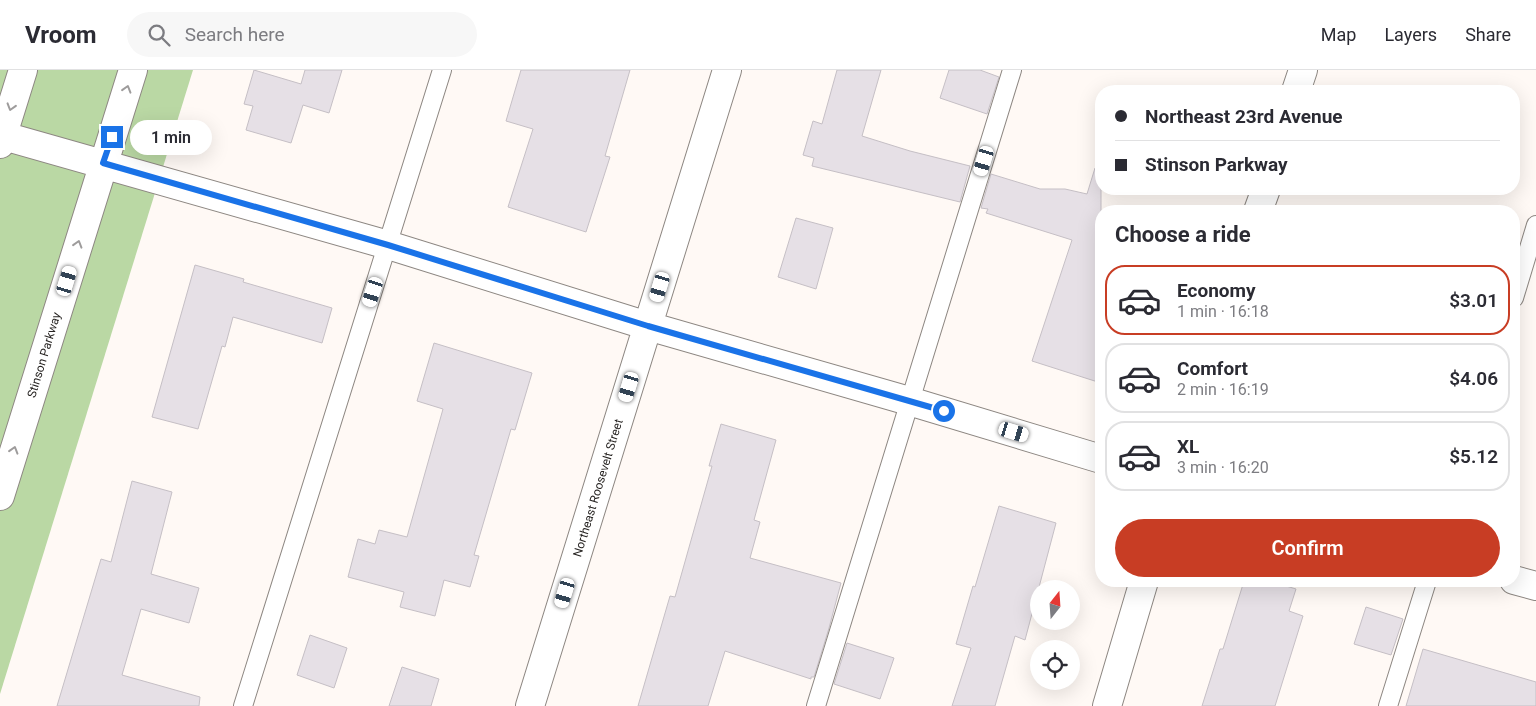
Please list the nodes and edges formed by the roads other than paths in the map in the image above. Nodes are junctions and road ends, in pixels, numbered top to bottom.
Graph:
1 (23, 70) edge
2 (133, 70) edge
3 (442, 70) edge
4 (727, 70) edge
5 (1012, 70) edge
6 (1303, 70) edge
7 (1298, 85) edge
8 (1, 138) edge
9 (103, 163) junction
10 (1536, 225) edge
11 (388, 245) junction
12 (1520, 278) edge
13 (648, 326) junction
14 (910, 401) junction
15 (1095, 457) edge
16 (0, 496) edge
17 (1520, 582) edge
18 (1536, 586) edge
19 (1142, 587) edge
20 (1425, 587) edge
21 (243, 706) edge
22 (530, 706) edge
23 (816, 706) edge
24 (1107, 706) edge
25 (1388, 706) edge

1 -> 8 street
9 -> 2 street, Stinson Parkway
3 - 11 lane
4 - 13 street, Northeast Roosevelt Street
5 - 14 lane
6 - 7 street
8 - 9 street
9 - 11 street
16 -> 9 street, Stinson Parkway
10 - 12 lane
11 - 13 street
11 - 21 lane
13 - 14 street
13 - 22 street, Northeast Roosevelt Street
14 - 15 street
14 - 23 lane
17 - 18 street
19 - 24 street
20 - 25 lane

